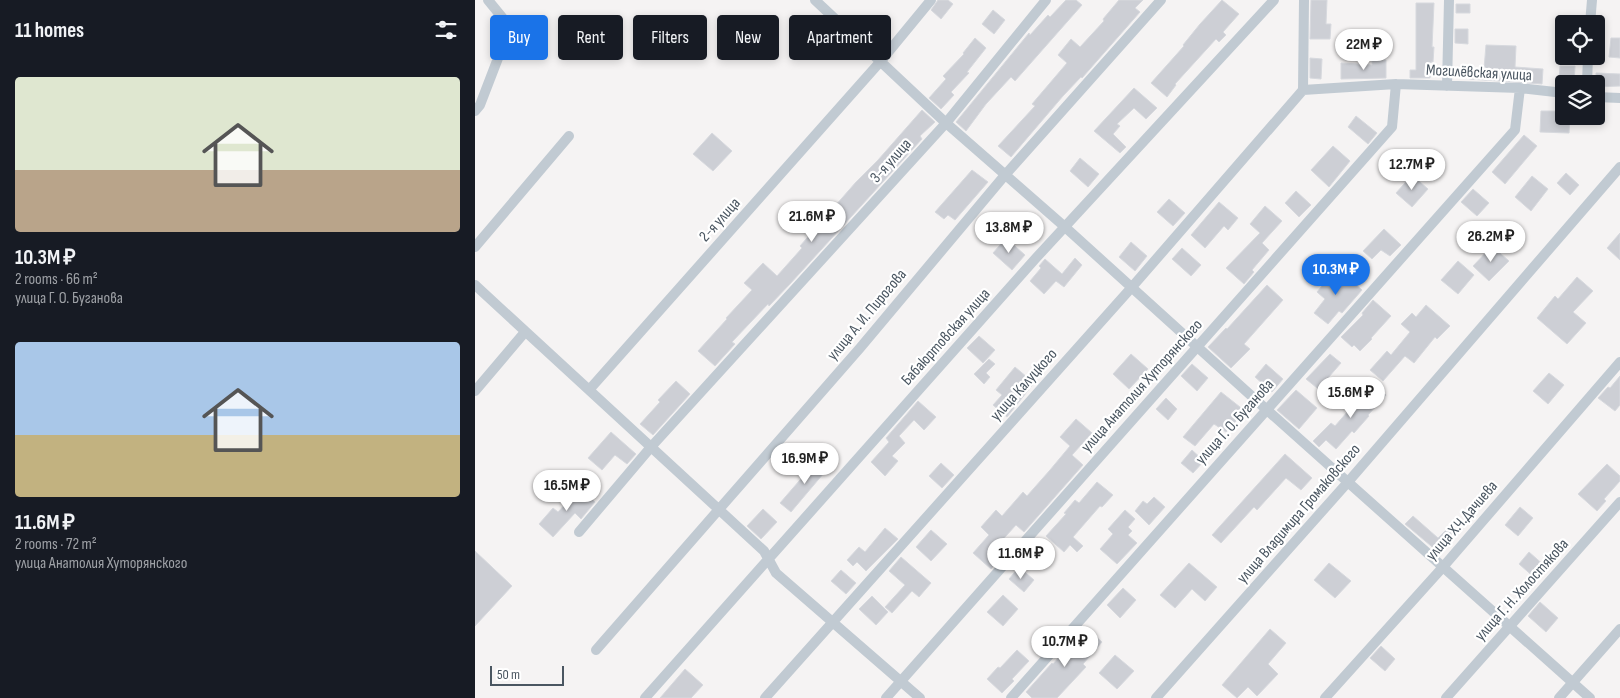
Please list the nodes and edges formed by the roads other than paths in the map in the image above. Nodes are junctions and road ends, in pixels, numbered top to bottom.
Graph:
1 (488, 0) edge
2 (815, 0) edge
3 (931, 0) edge
4 (1046, 0) edge
5 (1161, 0) edge
6 (1274, 0) edge
7 (1304, 0) edge
8 (1449, 0) edge
9 (1592, 0) edge
10 (1591, 15) edge
11 (879, 62) junction
12 (1396, 84) junction
13 (1447, 86) junction
14 (1520, 88) junction
15 (1303, 90) junction
16 (1555, 92) edge
17 (1605, 97) edge
18 (1620, 98) edge
19 (475, 111) edge
20 (946, 123) junction
21 (569, 136) dead end
22 (1620, 167) edge
23 (1005, 175) junction
24 (1065, 226) junction
25 (475, 247) edge
26 (475, 284) edge
27 (1132, 287) junction
28 (525, 332) junction
29 (1197, 347) junction
30 (1620, 362) edge
31 (589, 390) junction
32 (475, 391) edge
33 (1267, 410) junction
34 (651, 447) junction
35 (1348, 482) junction
36 (1620, 502) edge
37 (719, 510) junction
38 (579, 532) dead end
39 (768, 559) junction
40 (1443, 567) junction
41 (832, 622) junction
42 (1510, 627) junction
43 (1620, 629) edge
44 (596, 650) dead end
45 (901, 681) junction
46 (1573, 682) junction
47 (645, 698) edge
48 (765, 698) edge
49 (886, 698) edge
50 (920, 698) edge
51 (1011, 698) edge
52 (1156, 698) edge
53 (1325, 698) edge
54 (1446, 698) edge
55 (1559, 698) edge
56 (1590, 698) edge

1 - 19 street
2 - 11 street
3 - 11 street, 2-я улица
4 - 20 street, 3-я улица
5 - 23 street, улица А. И. Пирогова
6 - 24 street, Бабаюртовская улица
7 - 15 street
8 - 13 street
9 - 10 street
11 - 20 street
11 - 31 street, 2-я улица
12 - 13 street, Могилёвская улица
12 - 15 street, Могилёвская улица
12 - 29 street, улица Анатолия Хуторянского
13 - 14 street, Могилёвская улица
14 - 16 street, Могилёвская улица
14 - 33 street, улица Г. О. Буганова
15 - 27 street, улица Калуцкого
17 - 18 street
20 - 23 street
20 - 34 street, 3-я улица
21 - 25 street
22 - 35 street, улица Владимира Громаковского
23 - 24 street
23 - 37 street, улица А. И. Пирогова
24 - 27 street
24 - 39 street, Бабаюртовская улица
26 - 28 street
27 - 29 street
27 - 41 street, улица Калуцкого
28 - 31 street
28 - 32 street
29 - 33 street
29 - 45 street, улица Анатолия Хуторянского
30 - 40 street, улица Х.Ч.Дачиева
31 - 34 street
33 - 35 street
33 - 51 street, улица Г. О. Буганова
34 - 37 street
34 - 38 street, 3-я улица
35 - 40 street
35 - 52 street, улица Владимира Громаковского
36 - 42 street, улица Г. Н. Холостякова
37 - 39 street
37 - 44 street, улица А. И. Пирогова
39 - 41 street
39 - 47 street, Бабаюртовская улица
40 - 42 street
40 - 53 street, улица Х.Ч.Дачиева
41 - 45 street
41 - 48 street, улица Калуцкого
42 - 46 street
42 - 54 street, улица Г. Н. Холостякова
43 - 46 street
45 - 49 street, улица Анатолия Хуторянского
45 - 50 street
46 - 55 street
46 - 56 street

